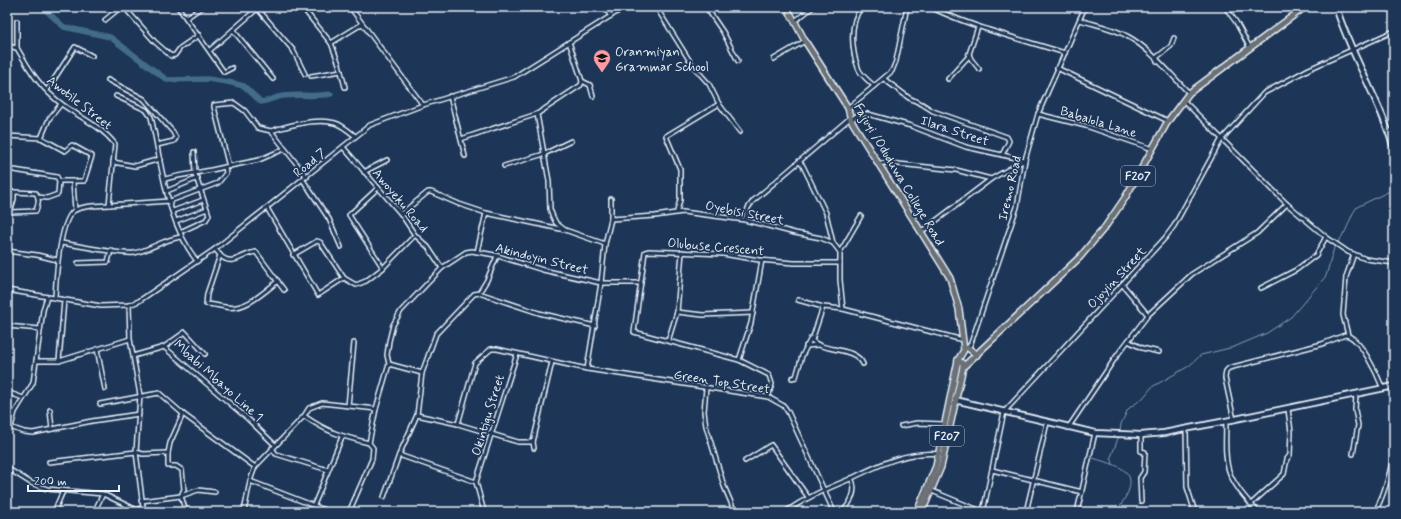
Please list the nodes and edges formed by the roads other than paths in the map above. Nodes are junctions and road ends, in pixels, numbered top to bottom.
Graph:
1 (122, 7) edge
2 (178, 7) edge
3 (202, 7) edge
4 (302, 7) edge
5 (350, 7) edge
6 (604, 7) edge
7 (625, 7) edge
8 (656, 7) edge
9 (706, 7) edge
10 (787, 7) edge
11 (813, 7) edge
12 (862, 7) edge
13 (907, 7) edge
14 (930, 7) edge
15 (1085, 7) edge
16 (1225, 7) edge
17 (1305, 7) edge
18 (1336, 7) edge
19 (258, 8) edge
20 (611, 16) junction
21 (186, 18) junction
22 (17, 20) dead end
23 (104, 20) dead end
24 (1080, 20) junction
25 (795, 21) junction
26 (362, 24) junction
27 (978, 27) junction
28 (232, 30) junction
29 (1394, 31) edge
30 (199, 35) junction
31 (1174, 38) dead end
32 (805, 41) junction
33 (569, 42) junction
34 (331, 43) junction
35 (7, 46) edge
36 (17, 48) junction
37 (1250, 48) junction
38 (1351, 49) junction
39 (210, 50) junction
40 (1065, 53) junction
41 (969, 54) junction
42 (92, 56) dead end
43 (774, 59) dead end
44 (738, 61) dead end
45 (1157, 61) junction
46 (232, 68) dead end
47 (979, 68) dead end
48 (1057, 68) junction
49 (341, 71) junction
50 (305, 74) dead end
51 (311, 76) dead end
52 (273, 79) dead end
53 (884, 79) junction
54 (948, 79) dead end
55 (108, 80) dead end
56 (582, 80) junction
57 (874, 86) junction
58 (345, 87) dead end
59 (47, 90) junction
60 (1189, 93) junction
61 (116, 96) dead end
62 (450, 96) junction
63 (593, 96) dead end
64 (1183, 100) junction
65 (62, 104) junction
66 (719, 104) junction
67 (423, 105) junction
68 (848, 108) junction
69 (537, 114) junction
70 (1038, 114) junction
71 (851, 119) junction
72 (1168, 121) junction
73 (271, 131) junction
74 (1392, 131) edge
75 (740, 132) dead end
76 (7, 136) edge
77 (355, 136) junction
78 (41, 138) junction
79 (461, 139) junction
80 (1221, 140) junction
81 (571, 141) dead end
82 (157, 145) junction
83 (343, 147) junction
84 (284, 149) junction
85 (1153, 149) junction
86 (1394, 149) edge
87 (194, 152) dead end
88 (544, 154) junction
89 (1002, 155) junction
90 (465, 156) dead end
91 (160, 159) junction
92 (387, 160) dead end
93 (1025, 160) junction
94 (799, 161) junction
95 (113, 162) junction
96 (879, 163) junction
97 (504, 166) dead end
98 (225, 167) junction
99 (230, 167) junction
100 (14, 170) dead end
101 (364, 172) junction
102 (195, 174) junction
103 (307, 176) junction
104 (198, 178) junction
105 (991, 179) junction
106 (165, 180) junction
107 (303, 180) junction
108 (59, 181) junction
109 (73, 182) junction
110 (200, 188) junction
111 (378, 188) junction
112 (167, 191) junction
113 (7, 192) edge
114 (14, 192) junction
115 (38, 197) junction
116 (611, 199) dead end
117 (204, 200) junction
118 (170, 201) junction
119 (1287, 204) junction
120 (109, 205) junction
121 (267, 208) junction
122 (207, 209) junction
123 (75, 210) junction
124 (8, 211) edge
125 (173, 211) junction
126 (677, 211) junction
127 (486, 213) junction
128 (401, 214) junction
129 (861, 216) dead end
130 (611, 219) junction
131 (745, 220) junction
132 (176, 221) junction
133 (565, 230) junction
134 (180, 232) junction
135 (920, 232) junction
136 (415, 235) junction
137 (181, 237) junction
138 (1326, 237) junction
139 (61, 243) junction
140 (834, 243) junction
141 (605, 244) junction
142 (341, 247) dead end
143 (215, 249) junction
144 (111, 250) junction
145 (7, 251) edge
146 (477, 252) junction
147 (682, 252) junction
148 (840, 252) junction
149 (1354, 254) junction
150 (220, 255) junction
151 (293, 255) junction
152 (496, 256) junction
153 (57, 260) junction
154 (762, 260) junction
155 (197, 261) junction
156 (78, 263) dead end
157 (840, 263) junction
158 (1394, 263) edge
159 (383, 268) junction
160 (442, 268) junction
161 (344, 278) junction
162 (278, 281) junction
163 (602, 282) junction
164 (641, 283) junction
165 (1122, 284) junction
166 (1261, 288) dead end
167 (7, 290) edge
168 (284, 290) dead end
169 (479, 293) junction
170 (47, 297) junction
171 (55, 297) junction
172 (64, 300) junction
173 (798, 300) dead end
174 (129, 304) junction
175 (823, 307) junction
176 (843, 309) junction
177 (677, 312) junction
178 (753, 313) junction
179 (1148, 315) junction
180 (7, 326) edge
181 (595, 326) junction
182 (40, 329) junction
183 (814, 330) junction
184 (1348, 335) junction
185 (130, 339) junction
186 (963, 340) junction
187 (668, 341) junction
188 (1128, 341) junction
189 (354, 343) dead end
190 (820, 345) junction
191 (806, 346) junction
192 (164, 347) junction
193 (97, 349) junction
194 (966, 349) junction
195 (1159, 352) dead end
196 (205, 354) dead end
197 (517, 354) junction
198 (977, 355) junction
199 (133, 356) junction
200 (739, 360) junction
201 (958, 360) junction
202 (36, 361) junction
203 (59, 361) junction
204 (552, 362) junction
205 (389, 364) junction
206 (863, 364) dead end
207 (963, 367) junction
208 (587, 369) junction
209 (422, 373) junction
210 (792, 378) dead end
211 (1394, 386) edge
212 (706, 388) junction
213 (1384, 388) junction
214 (105, 389) dead end
215 (7, 392) edge
216 (1356, 394) junction
217 (140, 395) junction
218 (768, 397) junction
219 (23, 398) junction
220 (955, 400) junction
221 (100, 404) dead end
222 (348, 406) junction
223 (376, 409) junction
224 (1288, 409) junction
225 (50, 410) dead end
226 (1004, 412) junction
227 (139, 414) junction
228 (183, 414) junction
229 (417, 415) junction
230 (304, 416) junction
231 (1234, 420) junction
232 (1226, 421) junction
233 (1047, 423) junction
234 (458, 424) junction
235 (944, 424) junction
236 (9, 426) edge
237 (901, 426) dead end
238 (1068, 428) junction
239 (52, 429) junction
240 (1186, 429) junction
241 (1095, 433) junction
242 (492, 434) junction
243 (1141, 435) junction
244 (342, 437) junction
245 (533, 442) junction
246 (369, 443) junction
247 (275, 444) junction
248 (272, 448) junction
249 (534, 448) dead end
250 (136, 452) junction
251 (1394, 452) edge
252 (168, 453) junction
253 (941, 454) junction
254 (1353, 454) dead end
255 (399, 455) junction
256 (745, 461) dead end
257 (49, 462) dead end
258 (7, 468) edge
259 (255, 468) junction
260 (328, 470) junction
261 (992, 470) junction
262 (851, 478) junction
263 (1389, 479) junction
264 (250, 480) junction
265 (1034, 480) junction
266 (1394, 480) edge
267 (476, 482) junction
268 (824, 490) junction
269 (63, 491) junction
270 (932, 491) junction
271 (215, 492) dead end
272 (1082, 492) junction
273 (103, 494) junction
274 (181, 496) junction
275 (384, 497) dead end
276 (808, 497) junction
277 (141, 501) junction
278 (1141, 501) dead end
279 (1251, 504) junction
280 (7, 505) edge
281 (314, 505) junction
282 (16, 512) edge
283 (54, 512) edge
284 (94, 512) edge
285 (186, 512) edge
286 (244, 512) edge
287 (330, 512) edge
288 (349, 512) edge
289 (484, 512) edge
290 (735, 512) edge
291 (785, 512) edge
292 (834, 512) edge
293 (842, 512) edge
294 (917, 512) edge
295 (922, 512) edge
296 (1026, 512) edge
297 (1077, 512) edge
298 (1195, 512) edge
299 (1258, 512) edge
300 (1375, 512) edge

1 - 23 street
1 - 30 street
2 - 21 street
3 - 21 street
4 - 34 street
5 - 26 street
6 - 20 street
7 - 20 street, Road 7
8 - 66 street
9 - 44 street
10 - 25 main road, Fajuyi /Oduduwa College Road
11 - 25 street
12 - 57 street
13 - 53 street
14 - 27 street
15 - 24 street, Iremo Road
16 - 37 street
17 - 37 main road, F207
18 - 38 street
19 - 28 street
19 - 50 street
20 - 33 street, Road 7
21 - 30 street
22 - 36 street
24 - 40 street, Iremo Road
24 - 45 street
25 - 32 main road, Fajuyi /Oduduwa College Road
26 - 34 street
26 - 67 street
27 - 40 street
27 - 41 street
28 - 39 street
28 - 52 street
29 - 38 street, Ojoyin Street
30 - 39 street
31 - 45 street
32 - 43 street
32 - 68 main road, Fajuyi /Oduduwa College Road
33 - 56 street
33 - 62 street, Road 7
34 - 49 street
35 - 36 street
36 - 59 street, Awotile Street
37 - 60 main road, F207
38 - 74 street
38 - 80 street, Ojoyin Street
39 - 46 street
40 - 48 street, Iremo Road
41 - 47 street
41 - 54 street
42 - 59 street
45 - 60 street
48 - 70 street, Iremo Road
48 - 72 street
49 - 51 street
49 - 58 street
53 - 57 street
53 - 89 street
55 - 82 street
56 - 63 street
56 - 69 street
57 - 68 street
59 - 65 street, Awotile Street
60 - 64 main road, F207
61 - 82 street
62 - 67 street, Road 7
62 - 79 street
64 - 72 main road, F207
64 - 80 street
65 - 78 street
65 - 95 street, Awotile Street
66 - 75 street
66 - 126 street
67 - 77 street, Road 7
68 - 71 main road, Fajuyi /Oduduwa College Road
69 - 79 street
69 - 88 street
70 - 85 street, Babalola Lane
70 - 93 street, Iremo Road
71 - 89 street, Ilara Street
71 - 94 street
71 - 96 main road, Fajuyi /Oduduwa College Road
72 - 85 main road, F207
73 - 77 street
73 - 84 street
73 - 99 street
74 - 86 street
76 - 78 street
77 - 83 street, Road 7
78 - 109 street
79 - 90 street
80 - 119 street
80 - 165 street, Ojoyin Street
81 - 88 street
82 - 91 street
83 - 101 street, Awoyeku Road
83 - 103 street, Road 7
84 - 99 street
84 - 103 street
85 - 198 main road, F207
87 - 102 street
88 - 97 street
88 - 133 street
89 - 93 street, Ilara Street
91 - 95 street
91 - 106 street
92 - 101 street
93 - 105 street
93 - 194 street, Iremo Road
94 - 131 street
94 - 140 street
95 - 120 street, Awotile Street
96 - 105 street
96 - 135 main road, Fajuyi /Oduduwa College Road
98 - 99 street
98 - 102 street
98 - 110 street
100 - 108 street
101 - 111 street, Awoyeku Road
102 - 104 street
102 - 106 street
103 - 107 street, Road 7
104 - 110 street
104 - 112 street
105 - 135 street
106 - 112 street
107 - 121 street, Road 7
107 - 142 street
108 - 109 street
108 - 115 street
109 - 123 street
110 - 117 street
110 - 118 street
111 - 128 street, Awoyeku Road
111 - 159 street
112 - 118 street
113 - 114 street
114 - 115 street
114 - 124 street
115 - 124 street
116 - 130 street
117 - 122 street
117 - 125 street
118 - 120 street
118 - 125 street
119 - 138 street
119 - 179 street
120 - 123 street
121 - 143 street, Road 7
121 - 151 street
122 - 132 street
122 - 134 street
123 - 139 street
125 - 132 street
126 - 130 street, Oyebisi Street
126 - 131 street, Oyebisi Street
127 - 128 street
127 - 133 street
127 - 146 street, Akindoyin Street
128 - 136 street, Awoyeku Road
129 - 148 street
130 - 141 street
131 - 140 street, Oyebisi Street
132 - 134 street
133 - 141 street
134 - 137 street
135 - 186 main road, Fajuyi /Oduduwa College Road
136 - 159 street
136 - 160 street, Awoyeku Road
137 - 144 street
137 - 155 street
138 - 149 street
138 - 166 street
139 - 144 street
139 - 153 street
140 - 148 street
141 - 163 street
143 - 150 street
143 - 155 street, Road 7
144 - 156 street
145 - 153 street
146 - 152 street, Akindoyin Street
146 - 160 street, Akindoyin Street
147 - 154 street, Olubuse Crescent
147 - 164 street, Olubuse Crescent
147 - 177 street
148 - 157 street
149 - 158 street
149 - 184 street
150 - 162 street
150 - 162 street
151 - 161 street
151 - 161 street
152 - 163 street, Akindoyin Street
152 - 169 street
153 - 171 street
154 - 157 street, Olubuse Crescent
154 - 178 street
155 - 174 street, Road 7
157 - 176 street
159 - 161 street
160 - 205 street, Akindoyin Street
162 - 168 street
163 - 164 street, Akindoyin Street
163 - 181 street
164 - 187 street, Olubuse Crescent
165 - 179 street
165 - 226 street, Ojoyin Street
167 - 170 street, Road 7
169 - 181 street
169 - 209 street
170 - 171 street, Road 7
170 - 182 street
171 - 172 street, Road 7
172 - 174 street, Road 7
172 - 203 street
173 - 175 street
174 - 185 street
175 - 176 street
175 - 183 street
176 - 186 street
177 - 178 street
177 - 187 street
178 - 200 street
179 - 188 street
180 - 182 street
181 - 208 street
182 - 202 street
183 - 190 street
183 - 191 street
184 - 213 street
184 - 231 street
185 - 193 street
185 - 199 street
186 - 194 main road, Fajuyi /Oduduwa College Road
187 - 200 street, Olubuse Crescent
188 - 195 street
188 - 238 street
189 - 222 street
190 - 191 street
190 - 206 street
191 - 210 street
192 - 196 street, Mbabi Mbayo Line 1
192 - 199 street
192 - 247 street, Mbabi Mbayo Line 1
193 - 203 street
193 - 214 street
194 - 198 main road
194 - 201 main road
197 - 204 street, Green Top Street
197 - 234 street, Green Top Street
197 - 242 street, Okintigu Street
198 - 207 main road, F207
199 - 217 street
200 - 218 street, Olubuse Crescent
201 - 207 main road
201 - 235 main road, F207
202 - 203 street
202 - 219 street
204 - 208 street, Green Top Street
204 - 245 street
205 - 209 street
205 - 223 street, Akindoyin Street
207 - 220 main road, F207
208 - 212 street, Green Top Street
209 - 229 street
211 - 213 street
212 - 218 street, Green Top Street
212 - 290 street
213 - 216 street
215 - 219 street
216 - 224 street
216 - 254 street
217 - 221 street
217 - 227 street
217 - 228 street
218 - 268 street, Green Top Street
219 - 236 street
220 - 226 street
220 - 253 main road, F207
222 - 223 street
222 - 230 street
223 - 246 street, Akindoyin Street
224 - 231 street
224 - 279 street
225 - 239 street
226 - 233 street
226 - 261 street
227 - 239 street
227 - 250 street
228 - 252 street
228 - 259 street
229 - 234 street
229 - 255 street
230 - 244 street
230 - 247 street
231 - 232 street
232 - 240 street
232 - 279 street
233 - 238 street
233 - 265 street
234 - 242 street
235 - 237 street
235 - 253 main road, F207
236 - 239 street
238 - 241 street
240 - 243 street
240 - 298 street
241 - 243 street
241 - 272 street
242 - 245 street
242 - 267 street, Okintigu Street
243 - 278 street
244 - 246 street
244 - 260 street
245 - 249 street
246 - 288 street, Akindoyin Street
247 - 248 street
248 - 259 street
248 - 260 street
250 - 252 street
250 - 257 street
250 - 277 street
251 - 263 street
252 - 274 street
253 - 262 street
253 - 270 main road, F207
253 - 294 main road, F207
255 - 267 street
255 - 275 street
256 - 276 street
258 - 269 street
259 - 264 street
260 - 281 street
261 - 265 street
261 - 270 street
262 - 268 street
262 - 293 street
263 - 266 street
263 - 300 street
264 - 281 street
264 - 286 street
265 - 272 street
265 - 296 street
267 - 289 street
268 - 276 street
268 - 292 street, Green Top Street
269 - 273 street
269 - 283 street
270 - 295 main road, F207
271 - 274 street
272 - 297 street
273 - 277 street
273 - 284 street
274 - 277 street
274 - 285 street
276 - 291 street
279 - 299 street
280 - 282 street
281 - 287 street

